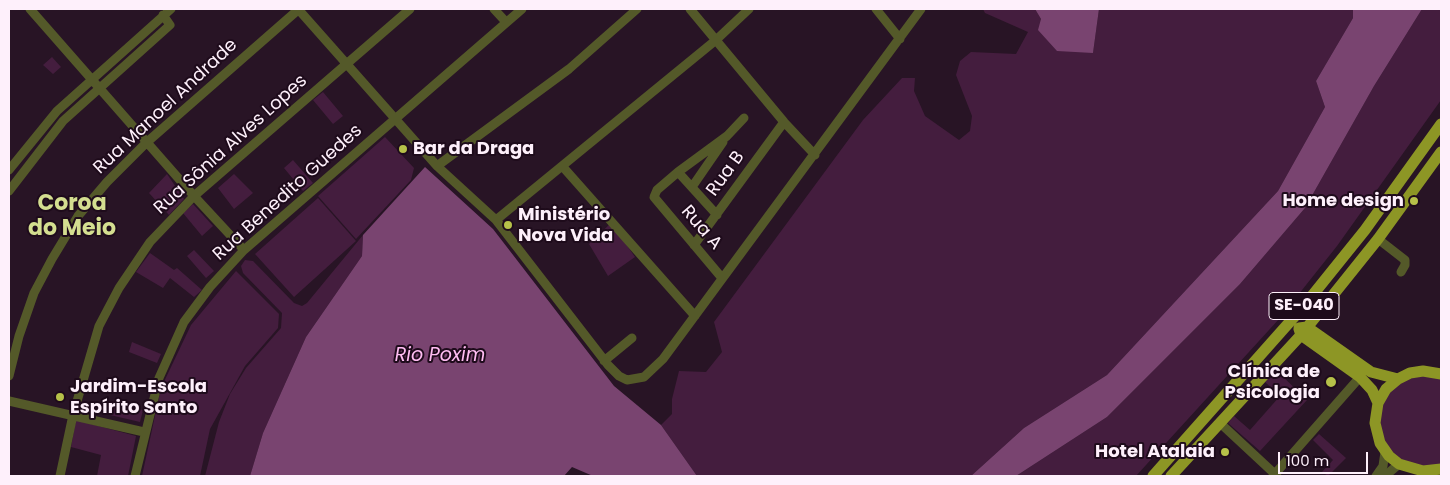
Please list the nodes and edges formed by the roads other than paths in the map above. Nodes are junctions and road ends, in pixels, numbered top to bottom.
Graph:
1 (30, 9) edge
2 (171, 9) edge
3 (298, 9) edge
4 (410, 9) edge
5 (494, 9) edge
6 (522, 9) edge
7 (637, 9) edge
8 (690, 9) edge
9 (748, 9) edge
10 (876, 9) edge
11 (921, 9) edge
12 (163, 15) junction
13 (506, 22) junction
14 (900, 39) junction
15 (716, 40) junction
16 (346, 65) junction
17 (91, 79) junction
18 (99, 88) junction
19 (744, 118) dead end
20 (395, 120) junction
21 (784, 122) junction
22 (1441, 124) edge
23 (727, 136) junction
24 (146, 142) junction
25 (1441, 153) edge
26 (815, 155) junction
27 (437, 166) junction
28 (563, 167) junction
29 (9, 170) edge
30 (678, 172) junction
31 (692, 187) junction
32 (9, 191) edge
33 (194, 196) junction
34 (717, 215) junction
35 (496, 220) junction
36 (1365, 230) junction
37 (1378, 239) junction
38 (694, 245) junction
39 (244, 250) junction
40 (1403, 269) dead end
41 (722, 278) junction
42 (694, 316) junction
43 (1302, 330) junction
44 (1282, 332) junction
45 (632, 338) dead end
46 (604, 361) junction
47 (1441, 374) edge
48 (9, 376) edge
49 (1360, 377) junction
50 (1398, 379) junction
51 (9, 402) edge
52 (1378, 402) junction
53 (72, 415) junction
54 (1220, 423) junction
55 (144, 432) junction
56 (1386, 452) junction
57 (1399, 464) junction
58 (1441, 469) edge
59 (60, 476) edge
60 (135, 476) edge
61 (1153, 476) edge
62 (1171, 476) edge
63 (1275, 476) edge
64 (1376, 476) edge
65 (1384, 476) edge

1 - 17 street
2 - 12 street
3 - 16 street
3 - 24 street, Rua Manoel Andrade
4 - 16 street, Rua Sônia Alves Lopes
5 - 13 street
6 - 13 street, Rua Benedito Guedes
7 - 27 street
8 - 15 street
9 - 15 street
10 - 14 street
11 - 14 street
12 - 17 street
12 - 18 street
13 - 20 street, Rua Benedito Guedes
14 - 26 street
15 - 21 street
15 - 28 street
16 - 20 street
16 - 33 street, Rua Sônia Alves Lopes
17 - 18 street
17 - 29 street
18 - 24 street
18 - 32 street
19 - 23 street
20 - 27 street
20 - 39 street, Rua Benedito Guedes
21 - 26 street
21 - 34 street, Rua B
22 - 36 main road, SE-040
23 - 30 street
23 - 31 street
24 - 33 street
24 - 48 street, Rua Manoel Andrade
25 - 37 main road, SE-040
26 - 41 street
27 - 35 street
28 - 35 street
28 - 42 street
30 - 31 street
30 - 38 street, Rua A
31 - 34 street
33 - 39 street
33 - 53 street, Rua Sônia Alves Lopes
34 - 38 street, Rua B
35 - 46 street
36 - 43 main road
36 - 44 main road, SE-040
37 - 40 street
37 - 43 main road, SE-040
38 - 41 street, Rua A
39 - 55 street, Rua Benedito Guedes
41 - 42 street
42 - 46 street
43 - 44 main road
43 - 49 main road
43 - 50 main road
43 - 54 main road, SE-040
44 - 61 main road, SE-040
45 - 46 street
47 - 50 main road
49 - 52 main road
49 - 63 street
50 - 52 main road
51 - 53 street
52 - 56 main road
53 - 55 street
53 - 59 street, Rua Sônia Alves Lopes
54 - 62 main road, SE-040
54 - 63 street
55 - 60 street, Rua Benedito Guedes
56 - 57 main road
56 - 64 street
57 - 58 main road
57 - 65 street

